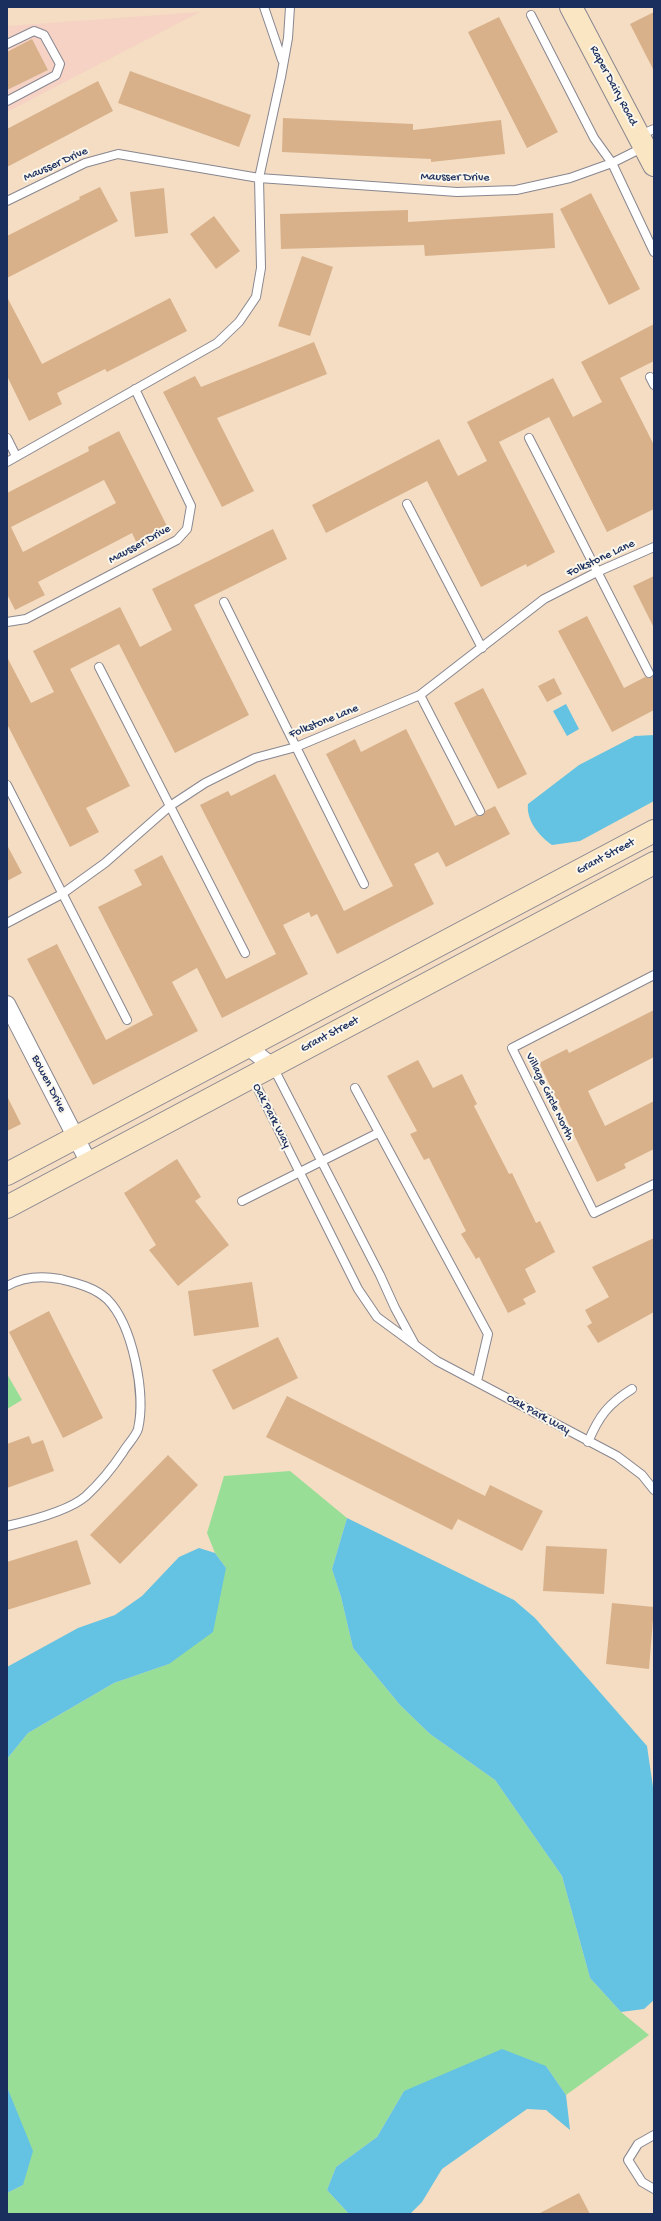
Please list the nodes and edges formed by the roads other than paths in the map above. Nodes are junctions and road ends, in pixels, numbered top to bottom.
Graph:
1 (264, 7) edge
2 (290, 7) edge
3 (572, 7) edge
4 (531, 15) dead end
5 (7, 44) edge
6 (283, 61) junction
7 (7, 101) edge
8 (648, 144) edge
9 (612, 164) junction
10 (258, 178) junction
11 (7, 201) edge
12 (654, 252) edge
13 (650, 377) dead end
14 (654, 386) edge
15 (135, 388) junction
16 (7, 438) edge
17 (529, 438) dead end
18 (16, 456) junction
19 (7, 462) edge
20 (407, 504) dead end
21 (654, 547) edge
22 (597, 572) junction
23 (224, 602) dead end
24 (7, 622) edge
25 (482, 648) junction
26 (99, 667) dead end
27 (649, 673) dead end
28 (420, 696) junction
29 (296, 747) junction
30 (7, 785) edge
31 (170, 806) junction
32 (480, 811) dead end
33 (654, 831) edge
34 (654, 863) edge
35 (364, 884) dead end
36 (62, 894) junction
37 (7, 923) edge
38 (245, 953) dead end
39 (654, 975) edge
40 (7, 1004) edge
41 (126, 1020) dead end
42 (248, 1047) junction
43 (272, 1066) junction
44 (251, 1077) junction
45 (355, 1088) dead end
46 (378, 1133) junction
47 (76, 1138) junction
48 (321, 1161) junction
49 (89, 1163) junction
50 (299, 1172) junction
51 (7, 1174) edge
52 (654, 1184) edge
53 (242, 1201) dead end
54 (7, 1207) edge
55 (7, 1286) edge
56 (416, 1346) junction
57 (477, 1381) junction
58 (632, 1389) dead end
59 (588, 1442) junction
60 (654, 1490) edge
61 (7, 1526) edge
62 (654, 2135) edge
63 (654, 2189) edge

1 - 6 lane
2 - 6 lane
3 - 8 street, Raper Dairy Road
4 - 9 lane
5 - 7 lane
6 - 10 lane
8 - 9 lane, Mausser Drive
9 - 10 lane, Mausser Drive
9 - 12 lane
10 - 11 lane, Mausser Drive
10 - 15 lane
13 - 14 lane
15 - 18 lane
15 - 24 lane, Mausser Drive
16 - 18 lane
17 - 22 lane
18 - 19 lane
20 - 25 lane
21 - 22 lane, Folkstone Lane
22 - 25 lane, Folkstone Lane
22 - 27 lane
23 - 29 lane
25 - 28 lane, Folkstone Lane
26 - 31 lane
28 - 29 lane, Folkstone Lane
28 - 32 lane
29 - 31 lane, Folkstone Lane
29 - 35 lane
30 - 36 lane
31 - 36 lane, Folkstone Lane
31 - 38 lane
33 - 42 street, Grant Street
34 - 43 street, Grant Street
36 - 37 lane, Folkstone Lane
36 - 41 lane
39 - 52 lane, Village Circle North
40 - 47 street, Bowen Drive
42 - 43 street, Oak Park Way
42 - 44 street, Oak Park Way
42 - 47 street, Grant Street
43 - 44 street, Grant Street
43 - 48 lane, Oak Park Way
44 - 49 street, Grant Street
44 - 50 lane, Oak Park Way
45 - 46 lane
46 - 48 lane
46 - 57 lane
47 - 49 street, Bowen Drive
47 - 51 street, Grant Street
48 - 50 lane
48 - 56 lane, Oak Park Way
49 - 54 street, Grant Street
50 - 53 lane
50 - 56 lane, Oak Park Way
55 - 61 lane
56 - 57 lane, Oak Park Way
57 - 59 lane, Oak Park Way
58 - 59 lane
59 - 60 lane, Oak Park Way
62 - 63 lane

